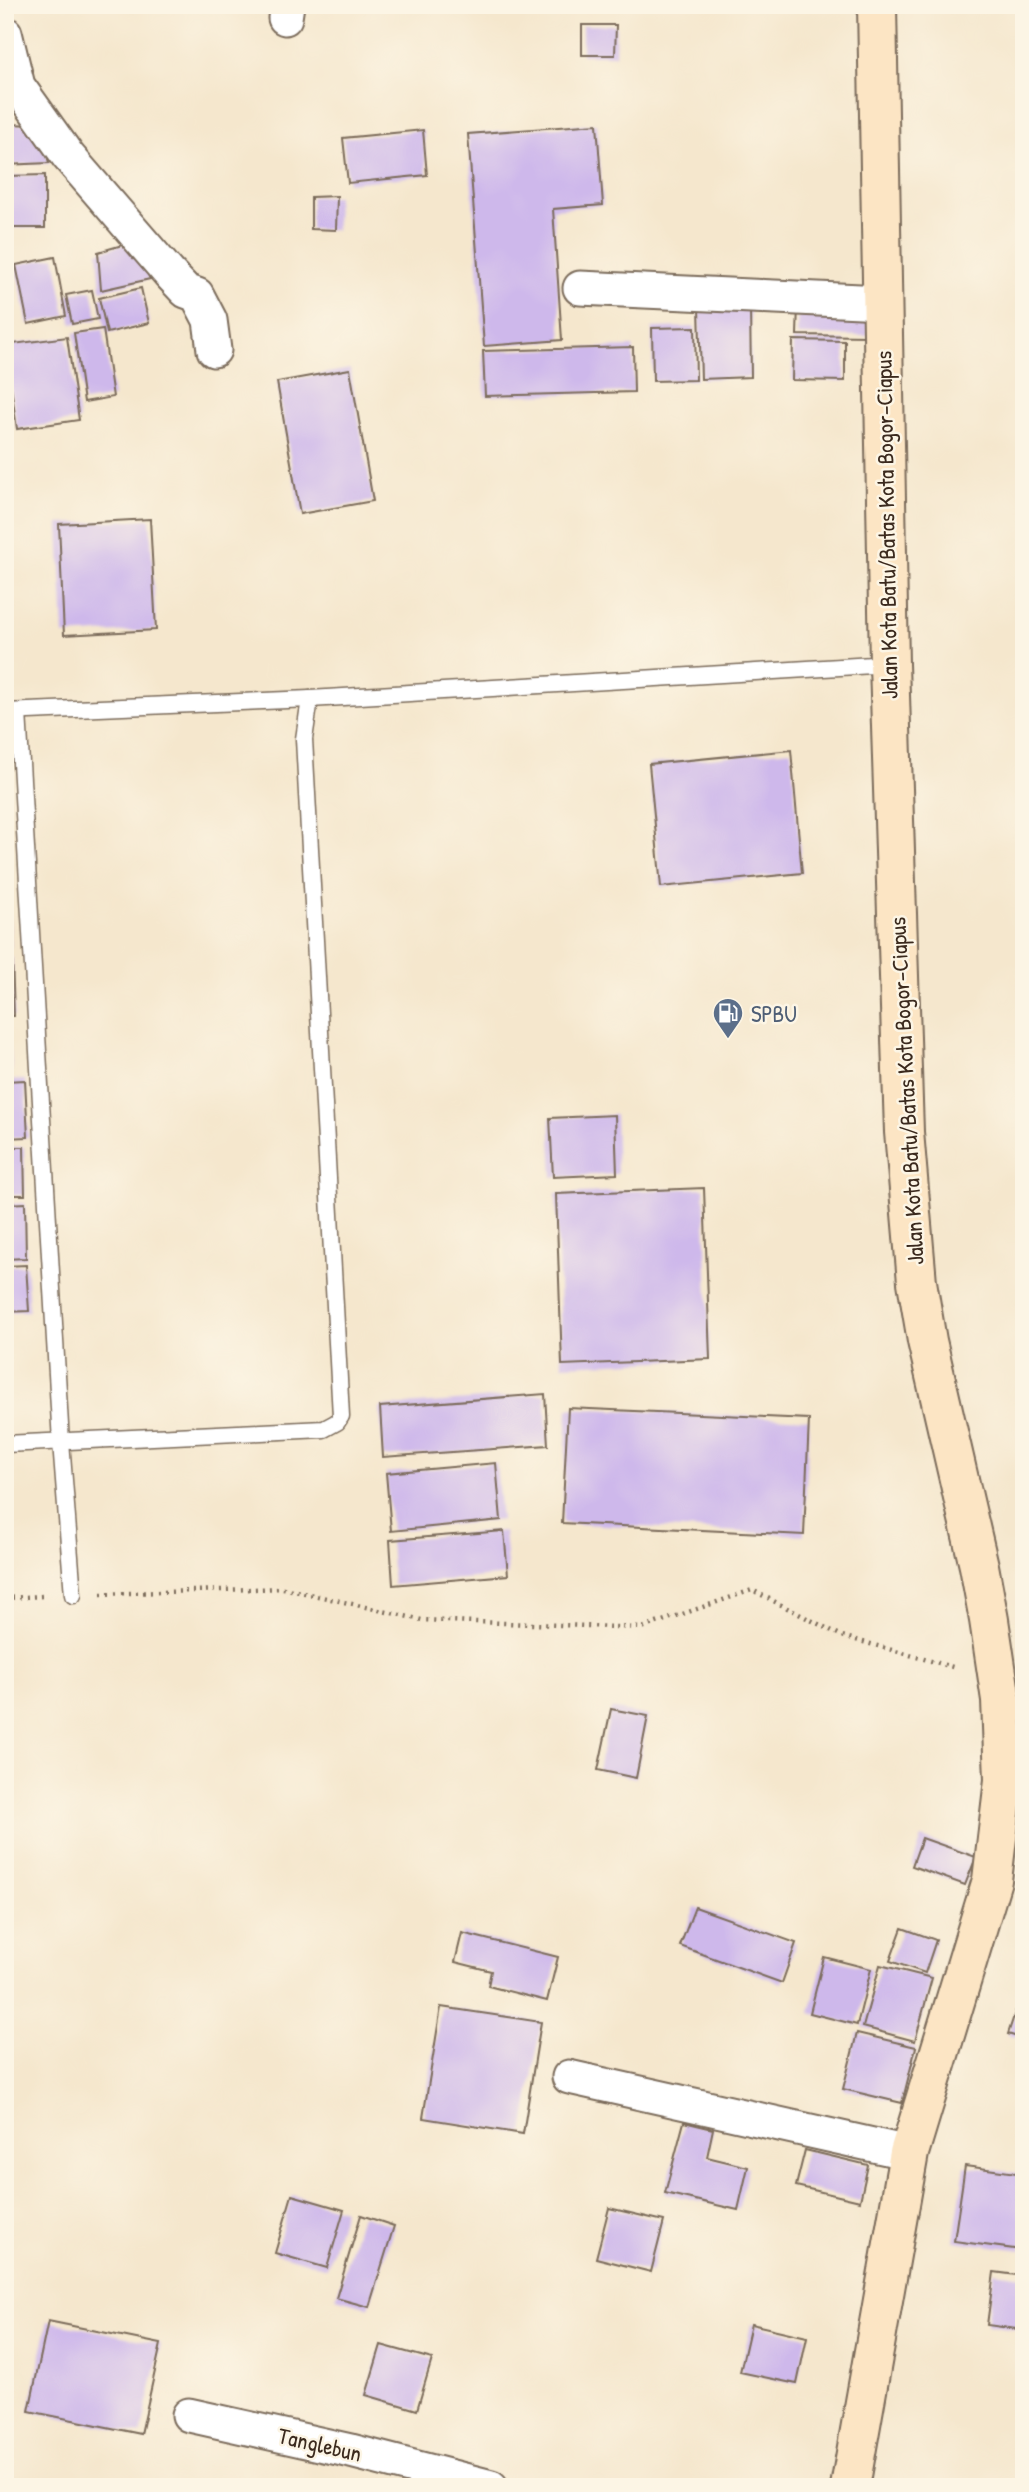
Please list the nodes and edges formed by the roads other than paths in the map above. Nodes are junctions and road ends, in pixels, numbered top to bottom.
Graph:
1 (877, 5) edge
2 (5, 33) edge
3 (580, 288) dead end
4 (882, 302) junction
5 (214, 350) dead end
6 (889, 664) junction
7 (310, 699) junction
8 (12, 712) edge
9 (61, 1442) junction
10 (5, 1444) edge
11 (73, 1595) road end
12 (1011, 1681) edge
13 (569, 2077) dead end
14 (909, 2152) junction
15 (189, 2415) dead end
16 (491, 2487) edge
17 (850, 2487) edge

1 - 4 main road, Jalan Kota Batu/Batas Kota Bogor–Ciapus
2 - 5 street
3 - 4 street
4 - 6 main road, Jalan Kota Batu/Batas Kota Bogor–Ciapus
6 - 7 lane
6 - 12 main road, Jalan Kota Batu/Batas Kota Bogor–Ciapus
7 - 8 lane
7 - 9 lane
8 - 9 lane
9 - 10 lane
9 - 11 lane
12 - 14 main road, Jalan Kota Batu/Batas Kota Bogor–Ciapus
13 - 14 street
14 - 17 main road, Jalan Kota Batu/Batas Kota Bogor–Ciapus
15 - 16 street, Tanglebun

